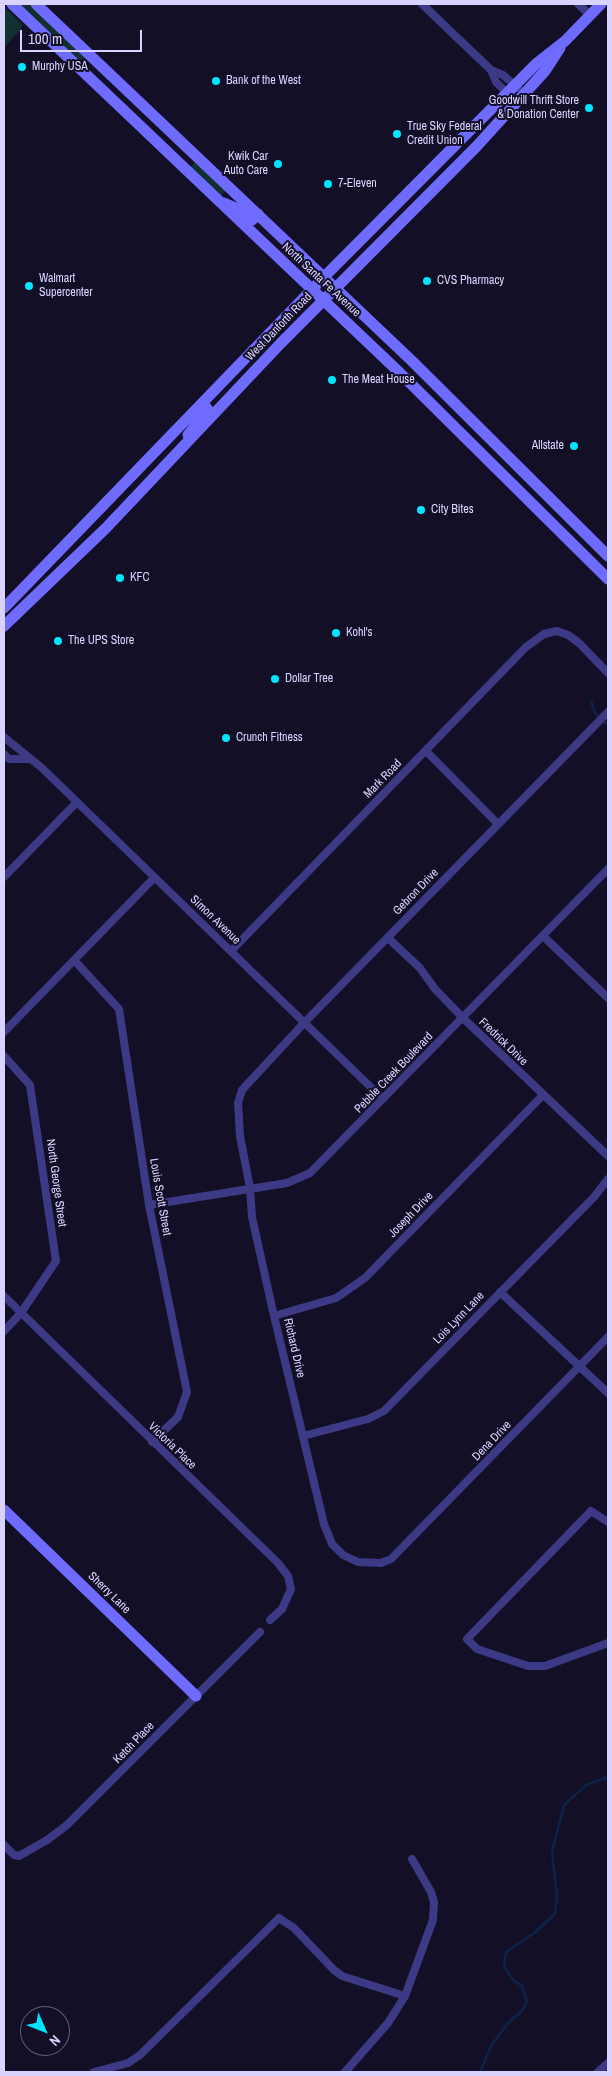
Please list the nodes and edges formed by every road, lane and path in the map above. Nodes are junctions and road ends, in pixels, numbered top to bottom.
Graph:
1 (12, 4) edge
2 (36, 4) edge
3 (422, 4) edge
4 (578, 4) edge
5 (601, 4) edge
6 (590, 15) junction
7 (565, 41) junction
8 (511, 89) junction
9 (520, 98) junction
10 (218, 200) junction
11 (258, 214) junction
12 (324, 277) junction
13 (335, 288) junction
14 (311, 290) junction
15 (324, 301) junction
16 (203, 403) junction
17 (177, 454) junction
18 (506, 477) junction
19 (549, 498) junction
20 (559, 531) junction
21 (604, 552) edge
22 (608, 579) edge
23 (4, 608) edge
24 (4, 626) edge
25 (608, 673) edge
26 (608, 712) edge
27 (4, 736) edge
28 (426, 751) junction
29 (4, 754) edge
30 (28, 759) junction
31 (77, 802) junction
32 (498, 824) junction
33 (608, 869) edge
34 (4, 877) edge
35 (154, 878) junction
36 (542, 936) junction
37 (388, 938) junction
38 (230, 951) junction
39 (74, 960) junction
40 (608, 998) edge
41 (463, 1018) junction
42 (304, 1023) junction
43 (4, 1032) edge
44 (4, 1056) edge
45 (242, 1090) joint
46 (542, 1096) junction
47 (383, 1100) junction
48 (608, 1156) edge
49 (608, 1179) edge
50 (250, 1188) junction
51 (149, 1205) junction
52 (500, 1292) junction
53 (4, 1296) edge
54 (21, 1313) junction
55 (274, 1316) junction
56 (4, 1330) edge
57 (608, 1337) edge
58 (580, 1366) junction
59 (608, 1394) edge
60 (303, 1436) junction
61 (152, 1442) junction
62 (4, 1510) edge
63 (608, 1522) edge
64 (391, 1559) joint
65 (270, 1620) dead end
66 (260, 1632) dead end
67 (608, 1643) edge
68 (196, 1696) junction
69 (4, 1846) edge
70 (412, 1859) dead end
71 (405, 1996) junction
72 (608, 2063) edge
73 (94, 2072) edge
74 (104, 2072) edge
75 (345, 2072) edge
76 (598, 2072) edge

1 - 10 main road, North Santa Fe Avenue
2 - 11 main road, North Santa Fe Avenue
3 - 8 street
4 - 6 street
5 - 6 main road, West Danforth Road
6 - 7 main road, West Danforth Road
7 - 8 main road, West Danforth Road
7 - 9 main road, West Danforth Road
8 - 9 street
8 - 9 street
8 - 12 main road, West Danforth Road
9 - 13 main road, West Danforth Road
10 - 11 main road
10 - 14 main road, North Santa Fe Avenue
11 - 12 main road, North Santa Fe Avenue
12 - 13 main road, North Santa Fe Avenue
12 - 14 main road, West Danforth Road
13 - 15 main road, West Danforth Road
13 - 19 main road, North Santa Fe Avenue
14 - 15 main road, North Santa Fe Avenue
14 - 16 main road, West Danforth Road
15 - 17 main road, West Danforth Road
15 - 18 main road, North Santa Fe Avenue
16 - 17 main road
16 - 23 main road, West Danforth Road
17 - 24 main road, West Danforth Road
18 - 19 main road
18 - 20 main road, North Santa Fe Avenue
19 - 21 main road, North Santa Fe Avenue
20 - 21 main road
20 - 22 main road, North Santa Fe Avenue
25 - 28 street, Mark Road
26 - 32 street, Gebron Drive
27 - 30 street, Simon Avenue
28 - 32 street
28 - 38 street, Mark Road
29 - 30 street, Simon Avenue
30 - 31 street, Simon Avenue
31 - 34 street
31 - 35 street, Simon Avenue
32 - 37 street, Gebron Drive
33 - 36 street, Pebble Creek Boulevard
35 - 38 street, Simon Avenue
35 - 39 street
36 - 40 street
36 - 41 street, Pebble Creek Boulevard
37 - 41 street, Fredrick Drive
37 - 42 street, Gebron Drive
38 - 42 street, Simon Avenue
39 - 43 street
39 - 51 street, Louis Scott Street
41 - 46 street, Fredrick Drive
41 - 47 street, Pebble Creek Boulevard
42 - 45 street, Gebron Drive
42 - 47 street, Simon Avenue
44 - 54 street, North George Street
45 - 50 street, Richard Drive
46 - 48 street, Fredrick Drive
46 - 55 street, Joseph Drive
47 - 50 street, Pebble Creek Boulevard
49 - 52 street, Lois Lynn Lane
50 - 51 street, Pebble Creek Boulevard
50 - 55 street, Richard Drive
51 - 61 street, Louis Scott Street
52 - 58 street
52 - 60 street, Lois Lynn Lane
53 - 54 street, Victoria Place
54 - 56 street, North George Street
54 - 61 street, Victoria Place
55 - 60 street, Richard Drive
57 - 58 street, Dena Drive
58 - 59 street
58 - 64 street, Dena Drive
60 - 64 street, Richard Drive
61 - 65 street, Victoria Place
62 - 68 main road, Sherry Lane
63 - 67 street
66 - 68 street, Ketch Place
68 - 69 street, Ketch Place
70 - 71 street
71 - 74 street
71 - 75 street
72 - 76 street
73 - 74 street

